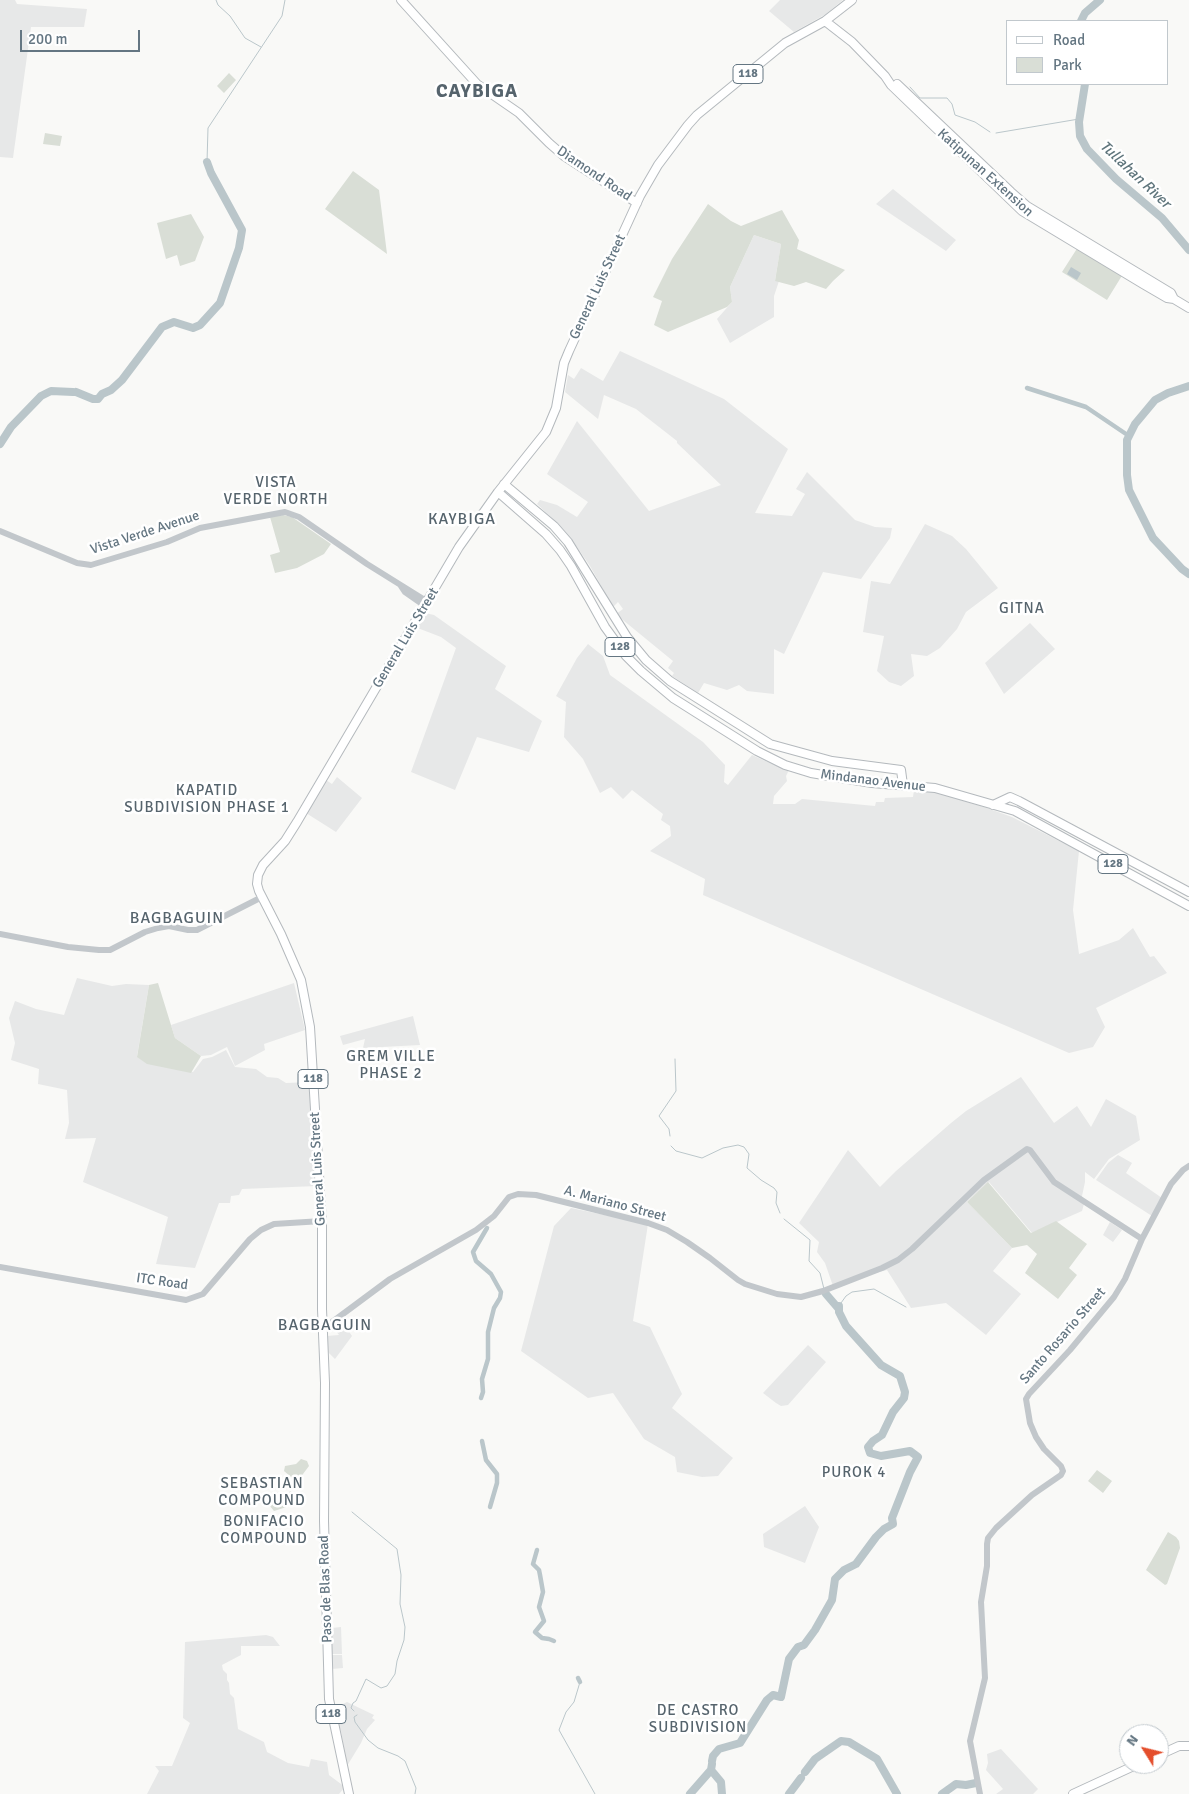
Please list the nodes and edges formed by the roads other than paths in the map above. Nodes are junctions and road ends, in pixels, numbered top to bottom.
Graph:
1 (401, 0) edge
2 (852, 0) edge
3 (825, 21) junction
4 (636, 203) junction
5 (1189, 308) edge
6 (507, 486) junction
7 (500, 494) junction
8 (0, 531) edge
9 (601, 596) junction
10 (591, 602) junction
11 (426, 604) junction
12 (786, 749) junction
13 (781, 763) junction
14 (903, 784) junction
15 (993, 805) junction
16 (1094, 841) junction
17 (1089, 850) junction
18 (1189, 892) edge
19 (262, 898) junction
20 (1189, 906) edge
21 (0, 934) edge
22 (1189, 1166) edge
23 (322, 1221) junction
24 (1142, 1239) junction
25 (0, 1267) edge
26 (324, 1328) junction
27 (325, 1383) joint
28 (1189, 1746) edge
29 (1169, 1750) edge
30 (1119, 1773) edge
31 (349, 1794) edge
32 (980, 1794) edge
33 (1073, 1794) edge

1 - 4 main road, Diamond Road
2 - 3 main road, General Luis Street / 118
3 - 4 main road, General Luis Street / 118
3 - 5 main road, Katipunan Extension
4 - 6 main road, General Luis Street / 118
6 - 7 main road, General Luis Street / 118
6 - 9 main road, Mindanao Avenue / 128
7 - 10 main road, Mindanao Avenue / 128
7 - 11 main road, General Luis Street / 118
8 - 11 street, Vista Verde Avenue
9 - 10 main road
9 - 12 main road, Mindanao Avenue / 128
10 - 13 main road, Mindanao Avenue / 128
11 - 19 main road, General Luis Street / 118
12 - 13 main road
12 - 14 main road, Mindanao Avenue / 128
13 - 14 main road, Mindanao Avenue / 128
14 - 15 main road, Mindanao Avenue / 128
15 - 16 main road, 128
15 - 17 main road, Mindanao Avenue / 128
16 - 17 main road
16 - 18 main road, 128
17 - 20 main road, Mindanao Avenue / 128
19 - 21 street
19 - 23 main road, General Luis Street / 118
22 - 24 street, Santo Rosario Street
23 - 25 street, ITC Road
23 - 26 main road, General Luis Street / 118
24 - 26 street, A. Mariano Street
24 - 32 street, Santo Rosario Street
26 - 27 main road, General Luis Street / 118
27 - 31 main road, Paso de Blas Road / 118
28 - 29 main road
30 - 33 main road

